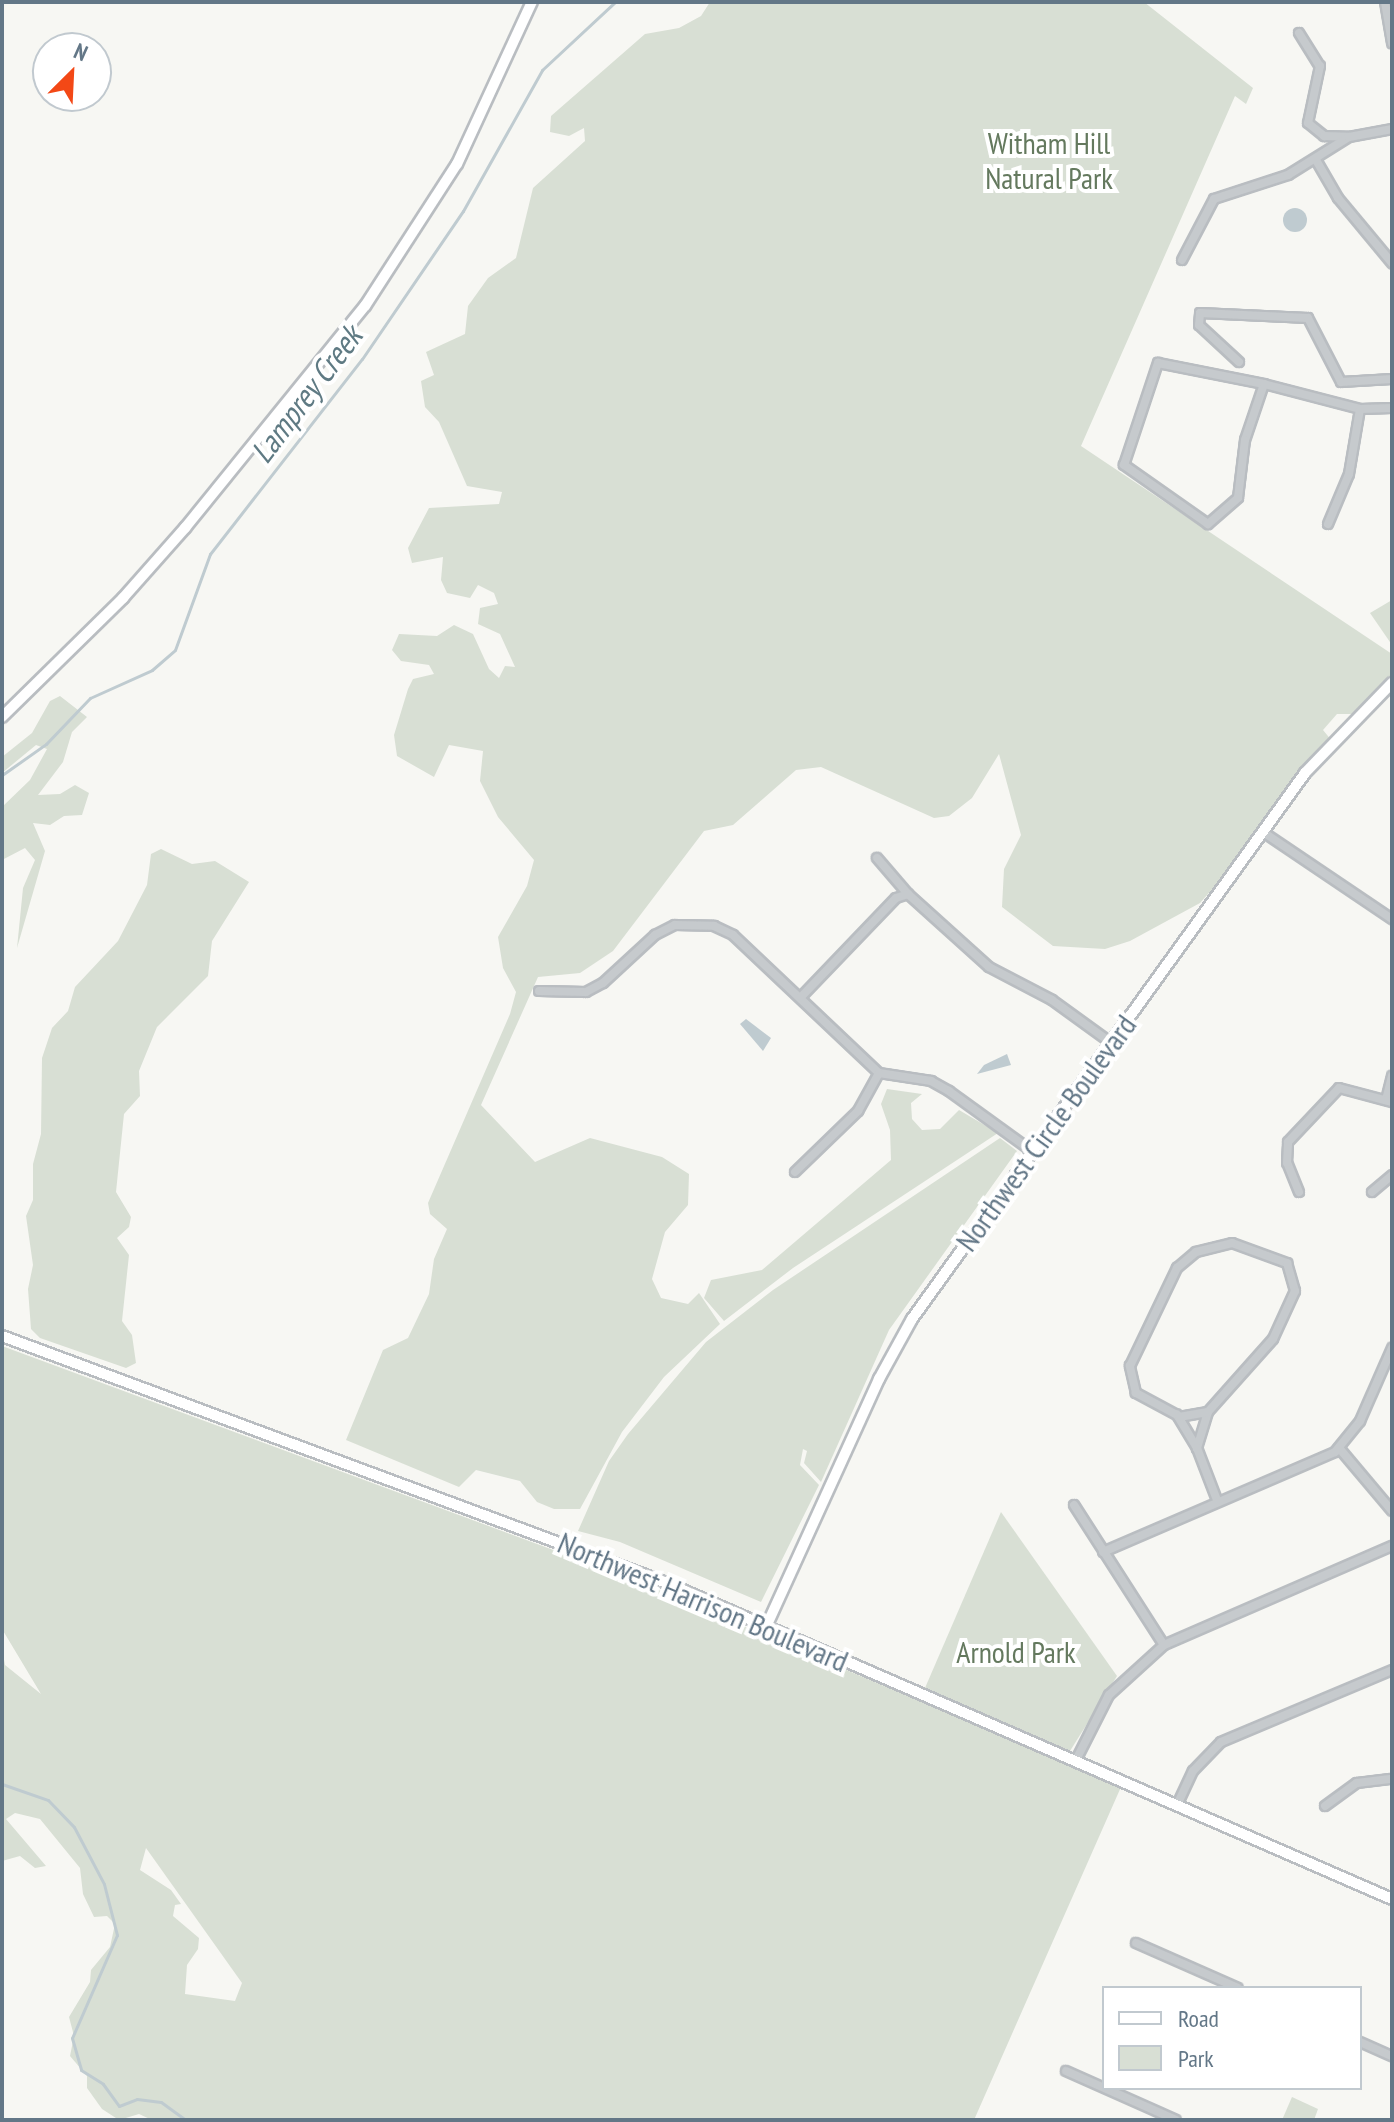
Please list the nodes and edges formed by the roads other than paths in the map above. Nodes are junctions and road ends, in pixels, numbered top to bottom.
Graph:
1 (532, 2) edge
2 (1385, 2) edge
3 (1299, 33) dead end
4 (1392, 43) edge
5 (1392, 129) edge
6 (1349, 137) junction
7 (1316, 160) junction
8 (1182, 260) dead end
9 (1392, 263) edge
10 (1239, 362) dead end
11 (1392, 379) edge
12 (1264, 384) junction
13 (1392, 408) edge
14 (1360, 409) junction
15 (1328, 524) dead end
16 (1392, 683) edge
17 (2, 717) edge
18 (1263, 832) junction
19 (877, 858) dead end
20 (908, 894) junction
21 (1392, 919) edge
22 (539, 991) dead end
23 (801, 997) junction
24 (1110, 1042) junction
25 (879, 1073) junction
26 (1392, 1076) edge
27 (1389, 1101) edge
28 (1032, 1151) junction
29 (795, 1172) dead end
30 (1392, 1175) edge
31 (1299, 1192) dead end
32 (1372, 1192) dead end
33 (2, 1336) edge
34 (1392, 1348) edge
35 (1208, 1412) junction
36 (1179, 1417) junction
37 (1197, 1448) junction
38 (1339, 1448) junction
39 (1217, 1500) junction
40 (1074, 1505) dead end
41 (1392, 1511) edge
42 (1392, 1546) edge
43 (1103, 1552) junction
44 (766, 1627) junction
45 (1164, 1645) junction
46 (1392, 1670) edge
47 (1076, 1760) junction
48 (1392, 1779) edge
49 (1178, 1803) junction
50 (1325, 1806) dead end
51 (1392, 1899) edge
52 (1136, 1943) dead end
53 (1233, 1986) edge
54 (1362, 2043) edge
55 (1392, 2056) edge
56 (1066, 2071) dead end
57 (1102, 2087) edge
58 (1109, 2090) edge
59 (1176, 2120) edge

1 - 17 main road
2 - 4 street
3 - 6 street
5 - 6 street
6 - 7 street
7 - 8 street
7 - 9 street
10 - 11 street
12 - 12 street
12 - 14 street
13 - 14 street
14 - 15 street
16 - 18 main road, Northwest Circle Boulevard
18 - 21 street
18 - 24 main road, Northwest Circle Boulevard
19 - 20 street
20 - 23 street
20 - 24 street
22 - 23 street
23 - 25 street
24 - 28 main road, Northwest Circle Boulevard
25 - 28 street
25 - 29 street
26 - 27 street
27 - 31 street
28 - 44 main road, Northwest Circle Boulevard
30 - 32 street
33 - 44 main road, Northwest Harrison Boulevard
34 - 38 street
35 - 36 street
35 - 36 street
35 - 37 street
36 - 37 street
37 - 39 street
38 - 39 street
38 - 41 street
39 - 43 street
40 - 43 street
42 - 45 street
43 - 45 street
44 - 47 main road, Northwest Harrison Boulevard
45 - 47 street
46 - 49 street
47 - 49 main road, Northwest Harrison Boulevard
48 - 50 street
49 - 51 main road, Northwest Harrison Boulevard
52 - 53 street
54 - 55 street
56 - 57 street
58 - 59 street

